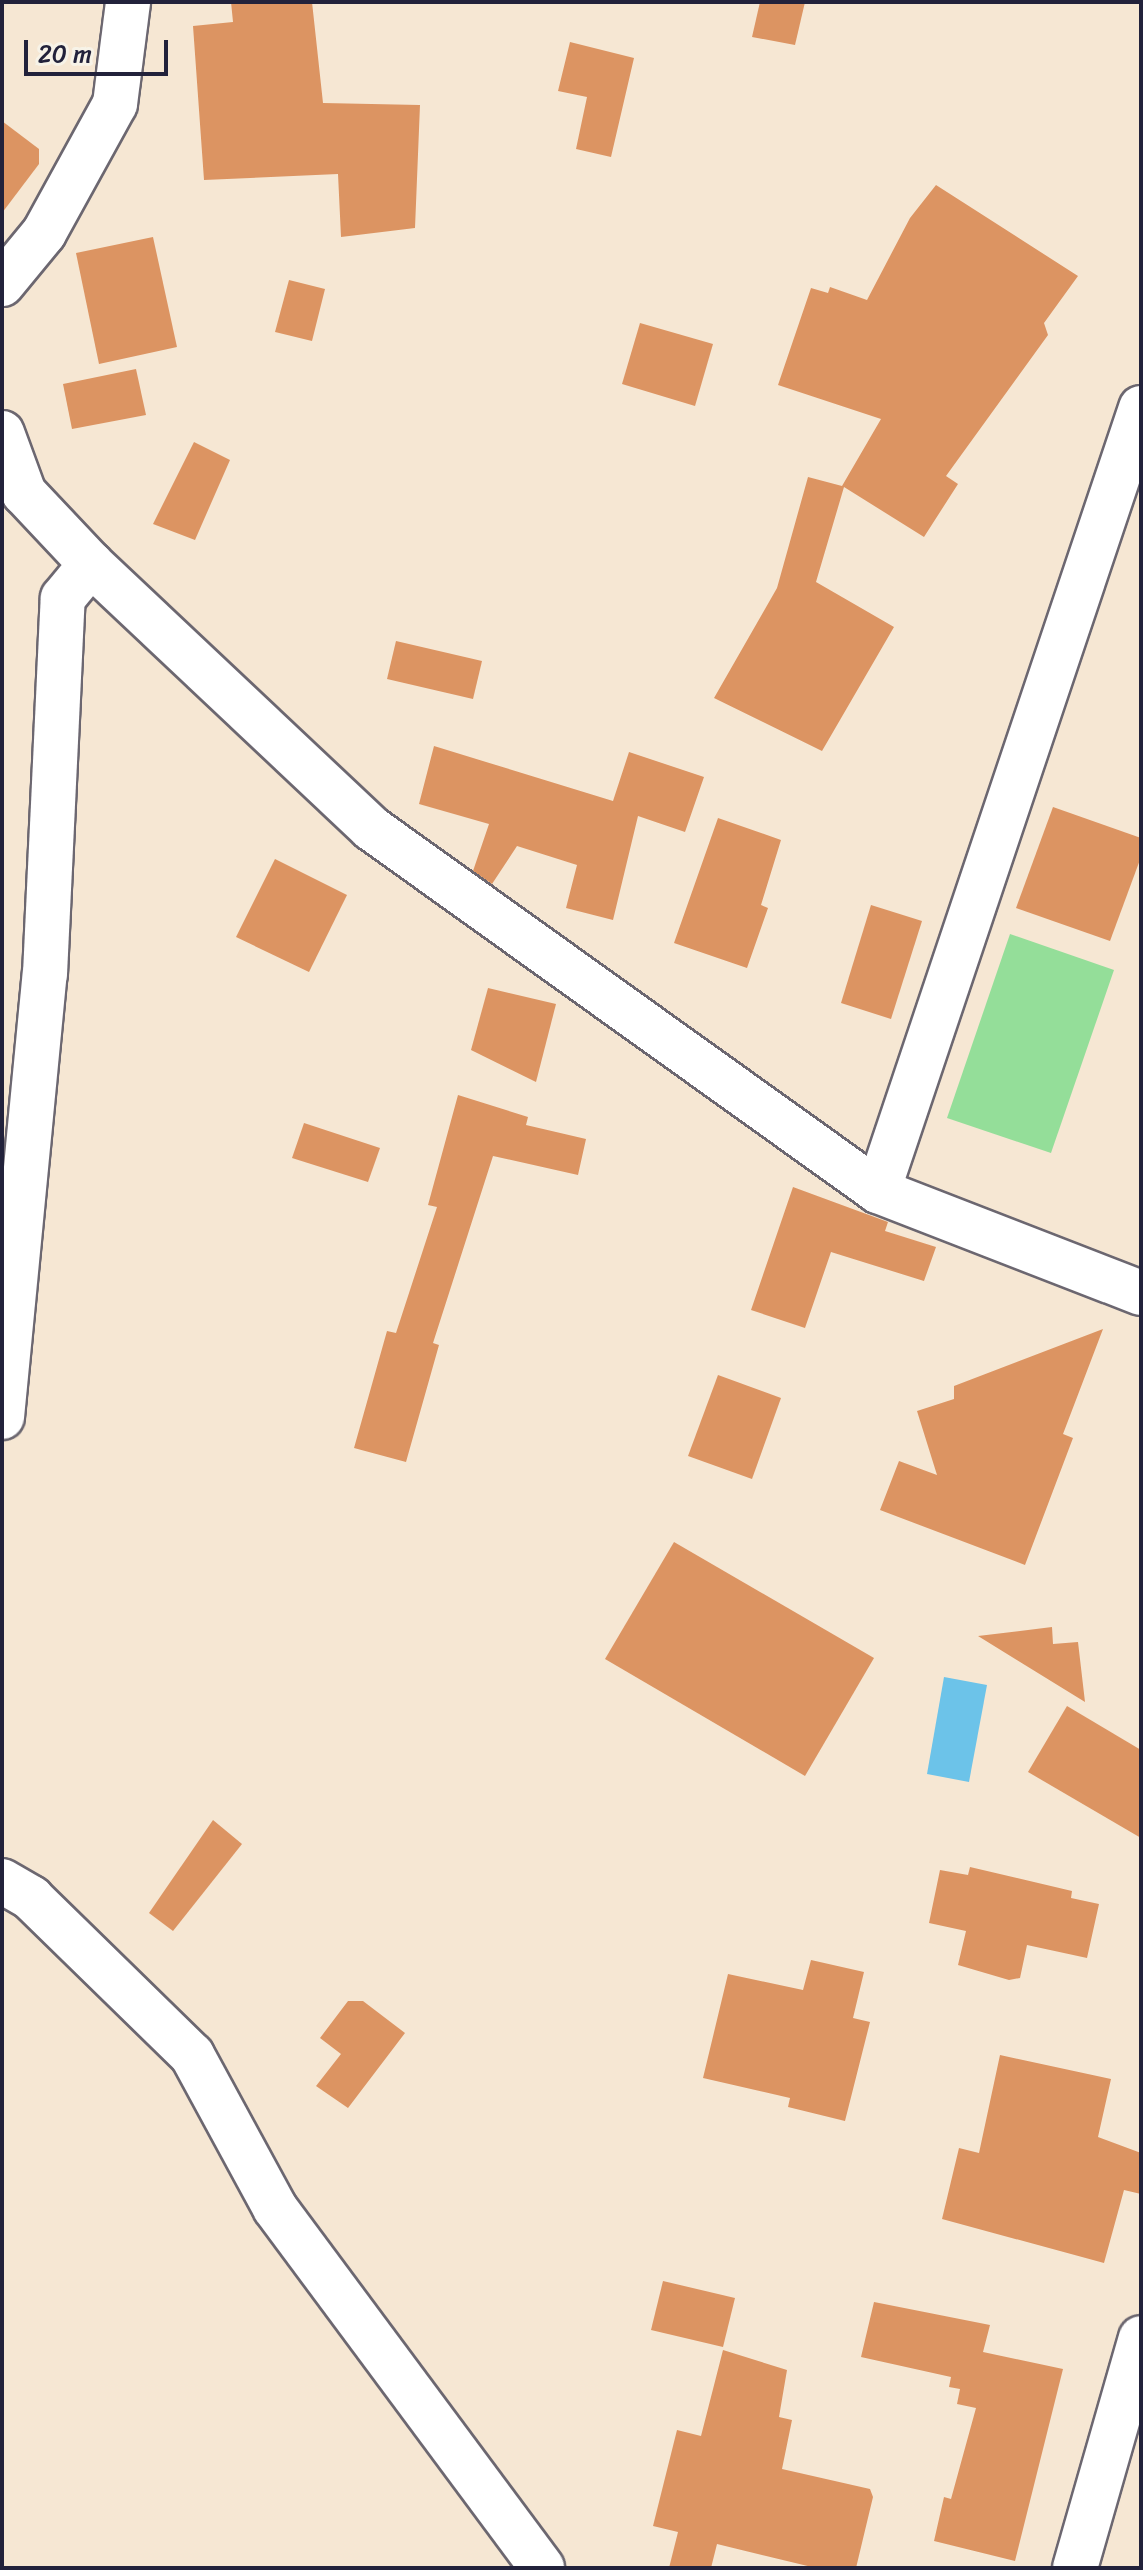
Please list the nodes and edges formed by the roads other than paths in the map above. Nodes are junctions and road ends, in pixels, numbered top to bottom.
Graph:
1 (128, 2) edge
2 (2, 284) edge
3 (1141, 408) edge
4 (2, 433) edge
5 (91, 564) junction
6 (878, 1191) junction
7 (1141, 1293) edge
8 (2, 1417) edge
9 (2, 1881) edge
10 (1141, 2338) edge
11 (542, 2568) edge
12 (1075, 2568) edge

1 - 2 street
3 - 6 street
4 - 5 street
5 - 6 street
5 - 8 street
6 - 7 street
9 - 11 street
10 - 12 street

